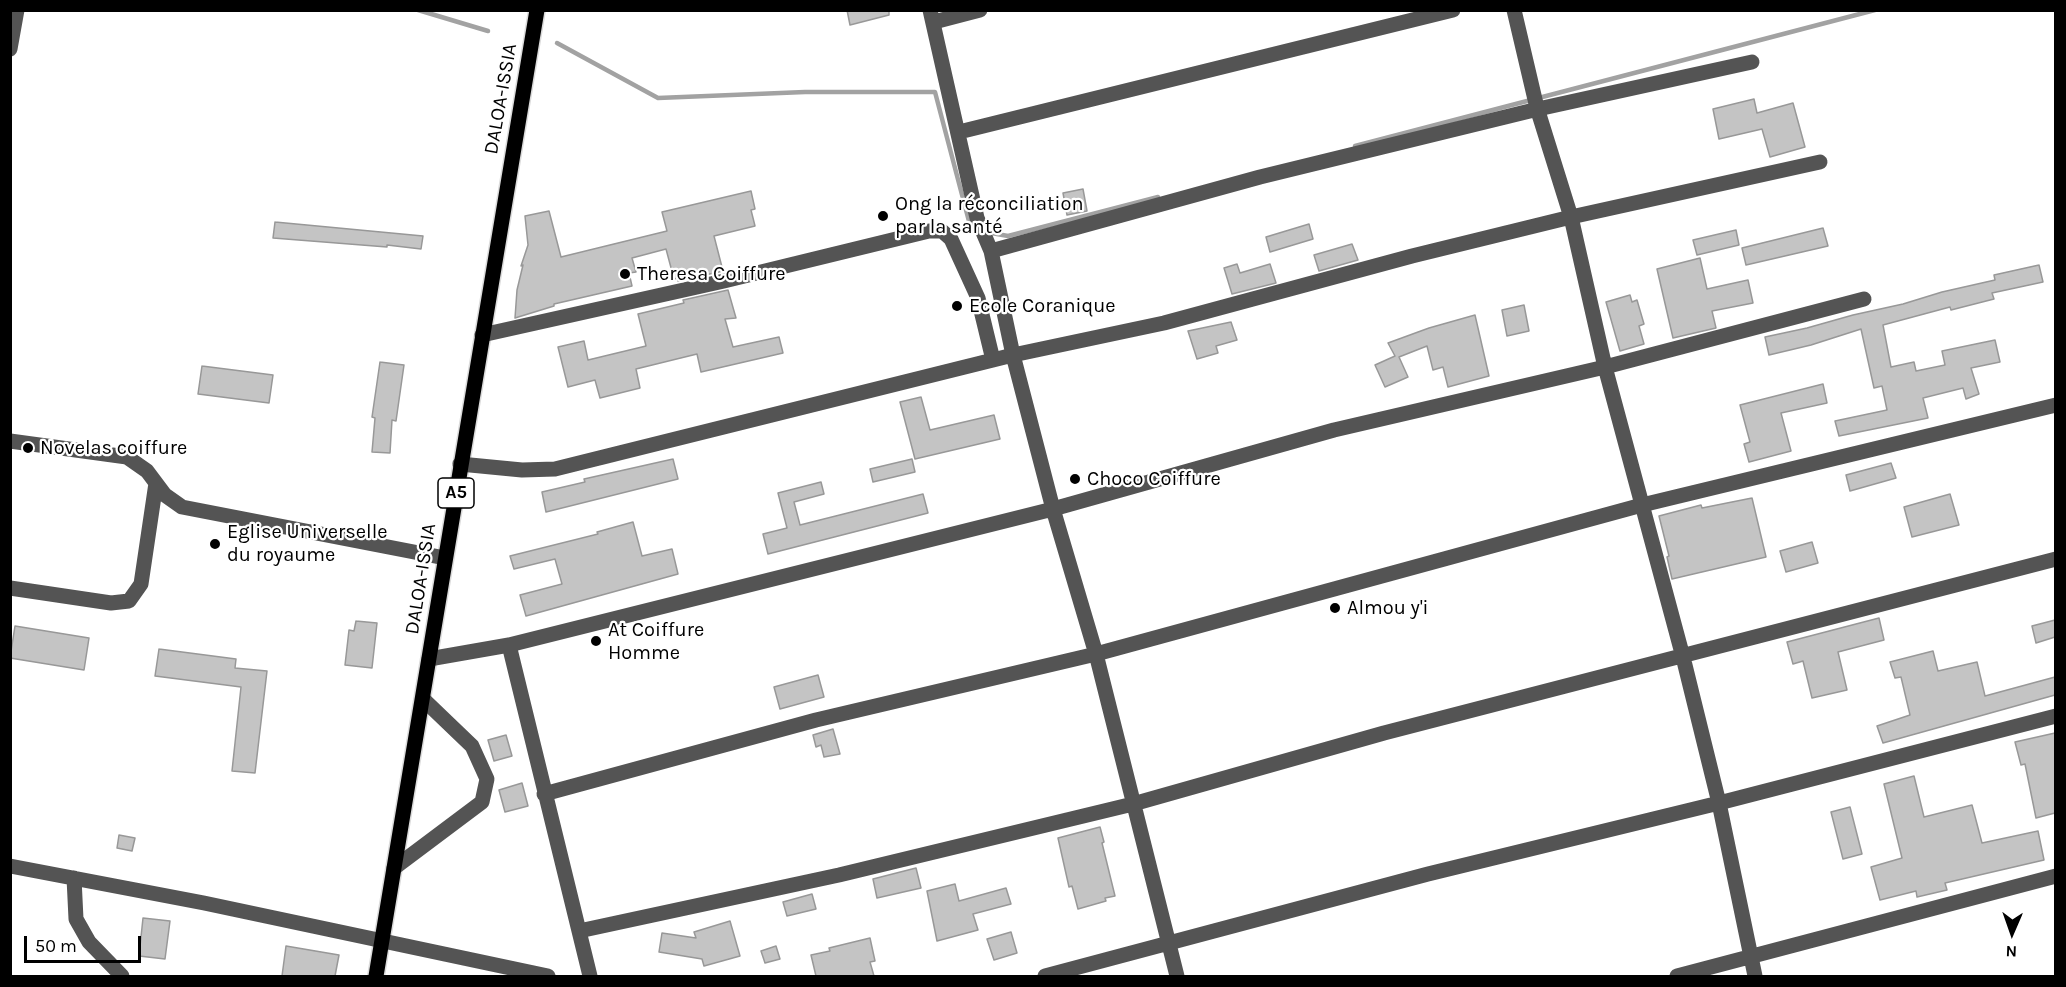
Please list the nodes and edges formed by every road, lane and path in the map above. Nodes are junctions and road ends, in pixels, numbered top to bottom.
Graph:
1 (17, 10) edge
2 (537, 10) edge
3 (980, 10) edge
4 (1453, 10) edge
5 (1514, 10) edge
6 (932, 16) edge
7 (10, 49) edge
8 (1752, 62) dead end
9 (1538, 109) junction
10 (959, 132) junction
11 (1820, 162) dead end
12 (1571, 217) junction
13 (989, 246) junction
14 (1864, 299) dead end
15 (482, 335) junction
16 (1013, 355) junction
17 (993, 360) junction
18 (1605, 367) junction
19 (2055, 405) edge
20 (10, 441) edge
21 (460, 464) junction
22 (156, 483) junction
23 (1642, 505) junction
24 (1053, 509) junction
25 (445, 558) junction
26 (2055, 559) edge
27 (10, 588) edge
28 (509, 645) junction
29 (1096, 654) junction
30 (1683, 657) junction
31 (429, 659) junction
32 (423, 699) junction
33 (2055, 716) edge
34 (544, 794) junction
35 (1719, 803) junction
36 (1133, 804) junction
37 (10, 866) edge
38 (394, 868) junction
39 (2055, 876) edge
40 (74, 878) junction
41 (579, 931) junction
42 (382, 941) junction
43 (1169, 943) junction
44 (1750, 958) junction
45 (122, 976) edge
46 (376, 976) edge
47 (548, 976) edge
48 (590, 976) edge
49 (1045, 976) edge
50 (1177, 976) edge
51 (1677, 976) edge
52 (1755, 976) edge

1 - 7 street
2 - 15 main road, DALOA-ISSIA / A5
3 - 6 street
4 - 10 street
5 - 9 street
6 - 10 street
8 - 9 street
9 - 12 street
9 - 13 street
10 - 13 street
11 - 12 street
12 - 16 street
12 - 18 street
13 - 16 street
14 - 18 street
15 - 17 street
15 - 21 main road, DALOA-ISSIA / A5
16 - 17 street
16 - 24 street
17 - 21 street
18 - 23 street
18 - 24 street
19 - 23 street
20 - 22 street
21 - 25 main road, DALOA-ISSIA / A5
22 - 25 street
22 - 27 street
23 - 29 street
23 - 30 street
24 - 28 street
24 - 29 street
25 - 31 main road, DALOA-ISSIA / A5
26 - 30 street
28 - 31 street
28 - 34 street
29 - 34 street
29 - 36 street
30 - 35 street
30 - 36 street
31 - 32 main road, DALOA-ISSIA / A5
32 - 38 main road, DALOA-ISSIA / A5
32 - 38 street
33 - 35 street
34 - 41 street
35 - 43 street
35 - 44 street
36 - 41 street
36 - 43 street
37 - 40 street
38 - 42 main road, DALOA-ISSIA / A5
39 - 44 street
40 - 42 street
40 - 45 street
41 - 48 street
42 - 46 main road, DALOA-ISSIA / A5
42 - 47 street
43 - 49 street
43 - 50 street
44 - 51 street
44 - 52 street

